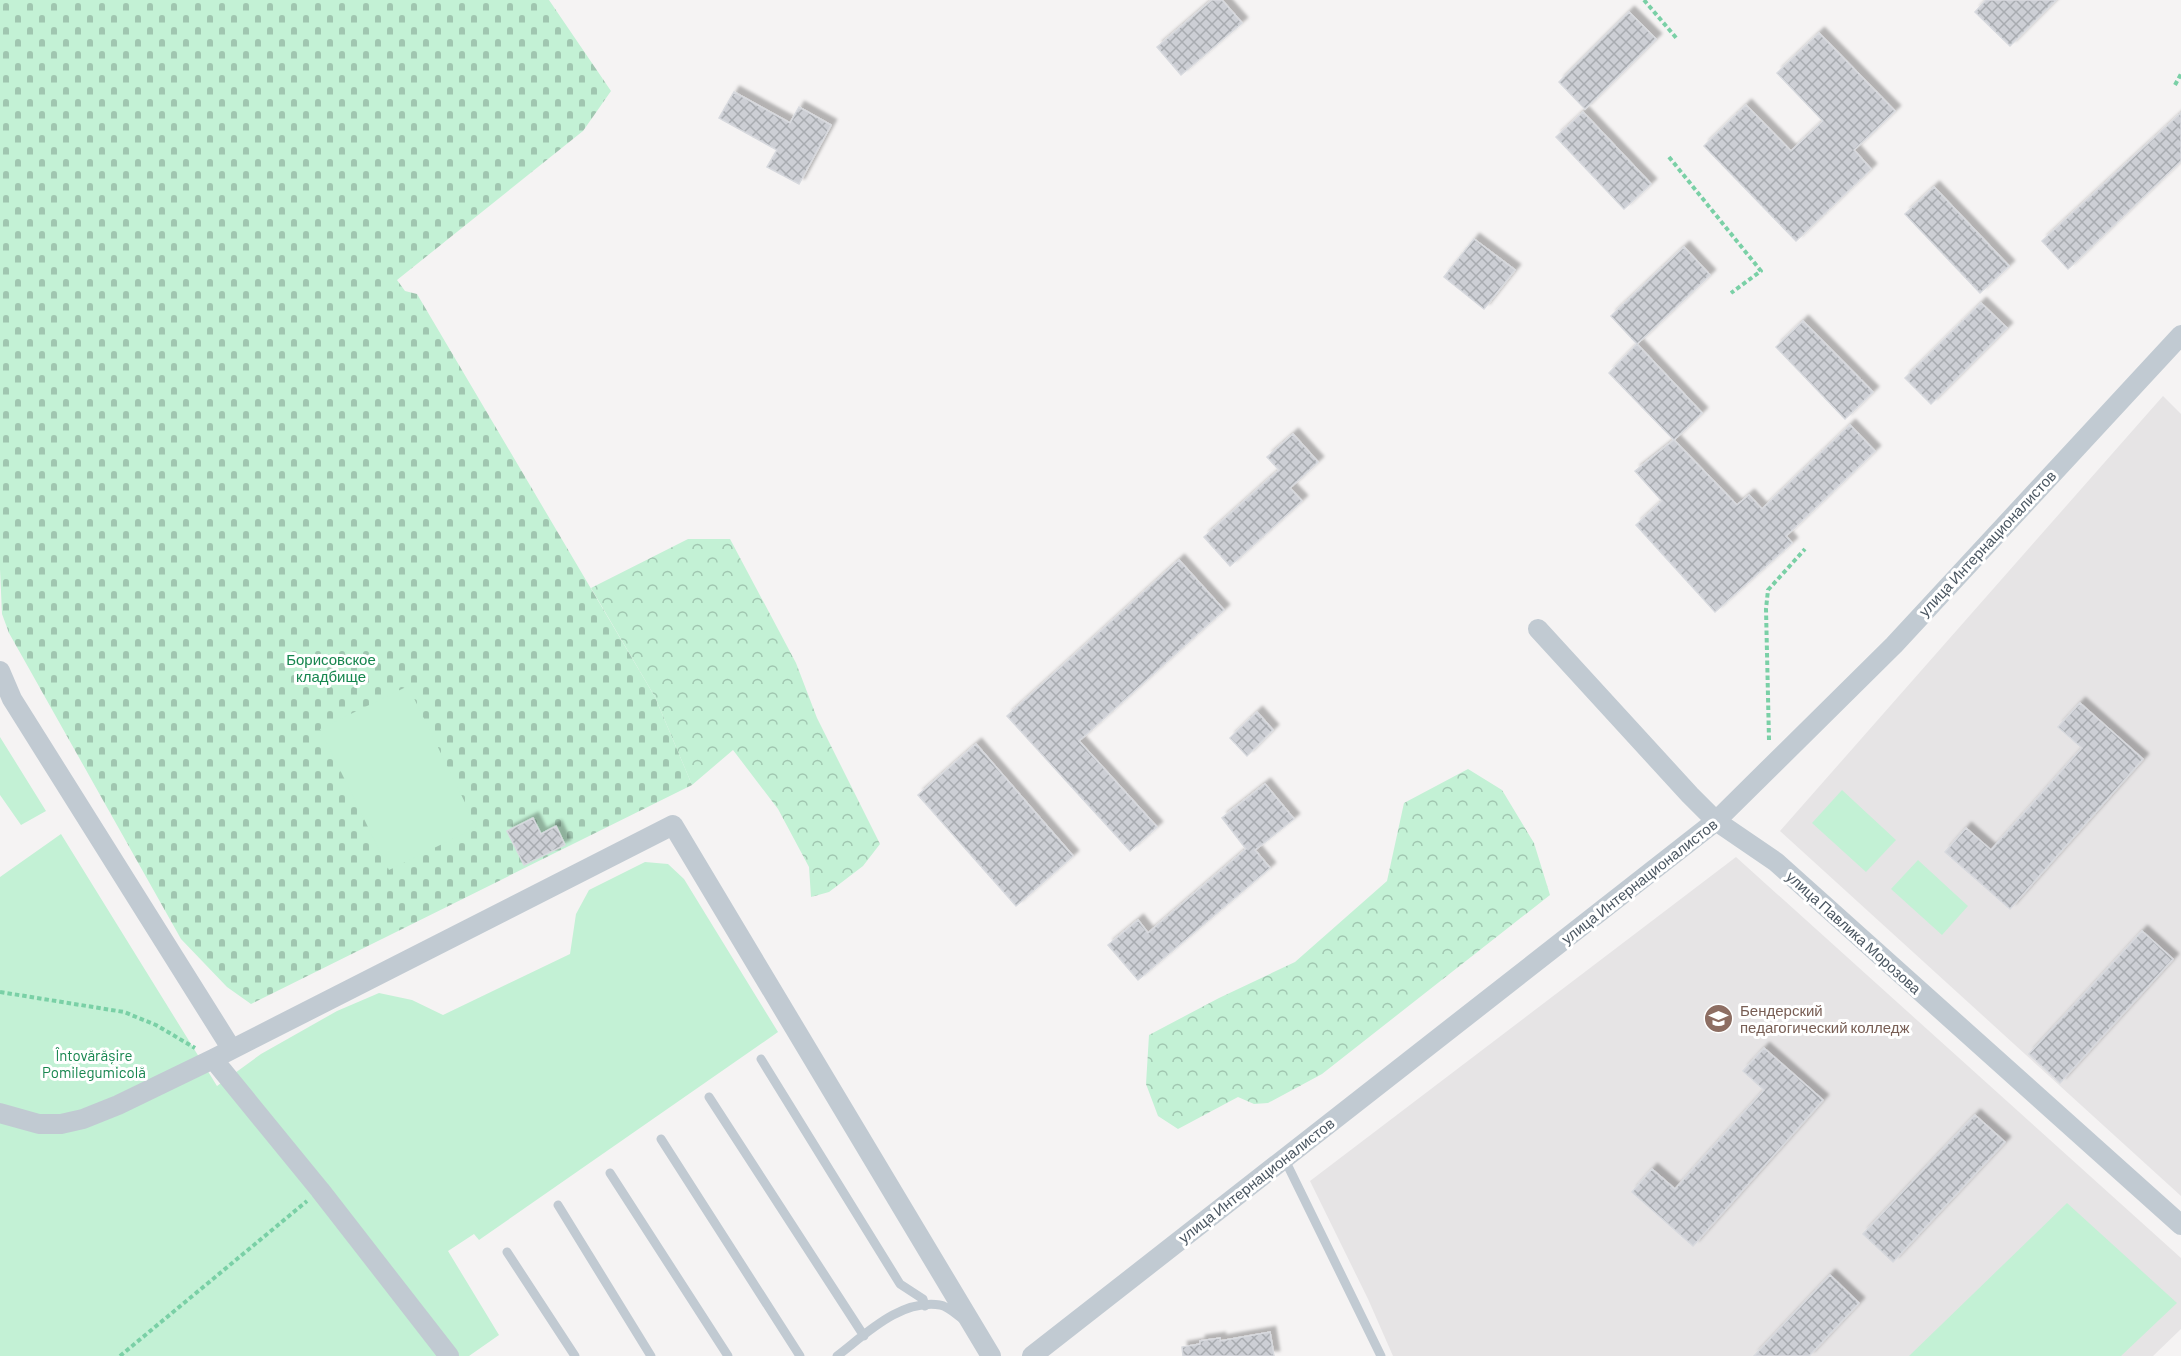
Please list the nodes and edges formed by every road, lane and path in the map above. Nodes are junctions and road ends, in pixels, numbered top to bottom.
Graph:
1 (1644, 0) edge
2 (1678, 40) dead end
3 (2181, 74) edge
4 (2175, 85) dead end
5 (1669, 157) dead end
6 (1731, 292) dead end
7 (2181, 335) edge
8 (1805, 549) dead end
9 (1538, 629) dead end
10 (0, 671) edge
11 (1769, 767) junction
12 (1716, 821) junction
13 (0, 992) edge
14 (231, 1048) junction
15 (213, 1059) junction
16 (761, 1059) dead end
17 (709, 1097) dead end
18 (0, 1113) edge
19 (661, 1139) dead end
20 (1284, 1158) junction
21 (610, 1173) dead end
22 (320, 1190) junction
23 (558, 1205) dead end
24 (2181, 1225) edge
25 (507, 1252) dead end
26 (925, 1306) junction
27 (974, 1328) junction
28 (864, 1336) junction
29 (120, 1356) edge
30 (449, 1356) edge
31 (575, 1356) edge
32 (651, 1356) edge
33 (728, 1356) edge
34 (800, 1356) edge
35 (837, 1356) edge
36 (991, 1356) edge
37 (1032, 1356) edge
38 (1381, 1356) edge

1 - 2 path
3 - 4 path
5 - 6 path
7 - 11 street, улица Интернационалистов
8 - 11 path
9 - 12 street, улица Павлика Морозова
10 - 14 street
11 - 12 street, улица Интернационалистов
12 - 20 street, улица Интернационалистов
12 - 24 street, улица Павлика Морозова
13 - 15 path
14 - 15 street
14 - 27 street
15 - 18 street
15 - 22 street
16 - 26 lane
17 - 28 lane
19 - 34 lane
20 - 37 street, улица Интернационалистов
20 - 38 lane
21 - 33 lane
22 - 29 path
22 - 30 street
23 - 32 lane
25 - 31 lane
26 - 27 lane
26 - 28 lane
27 - 36 street
28 - 35 lane

